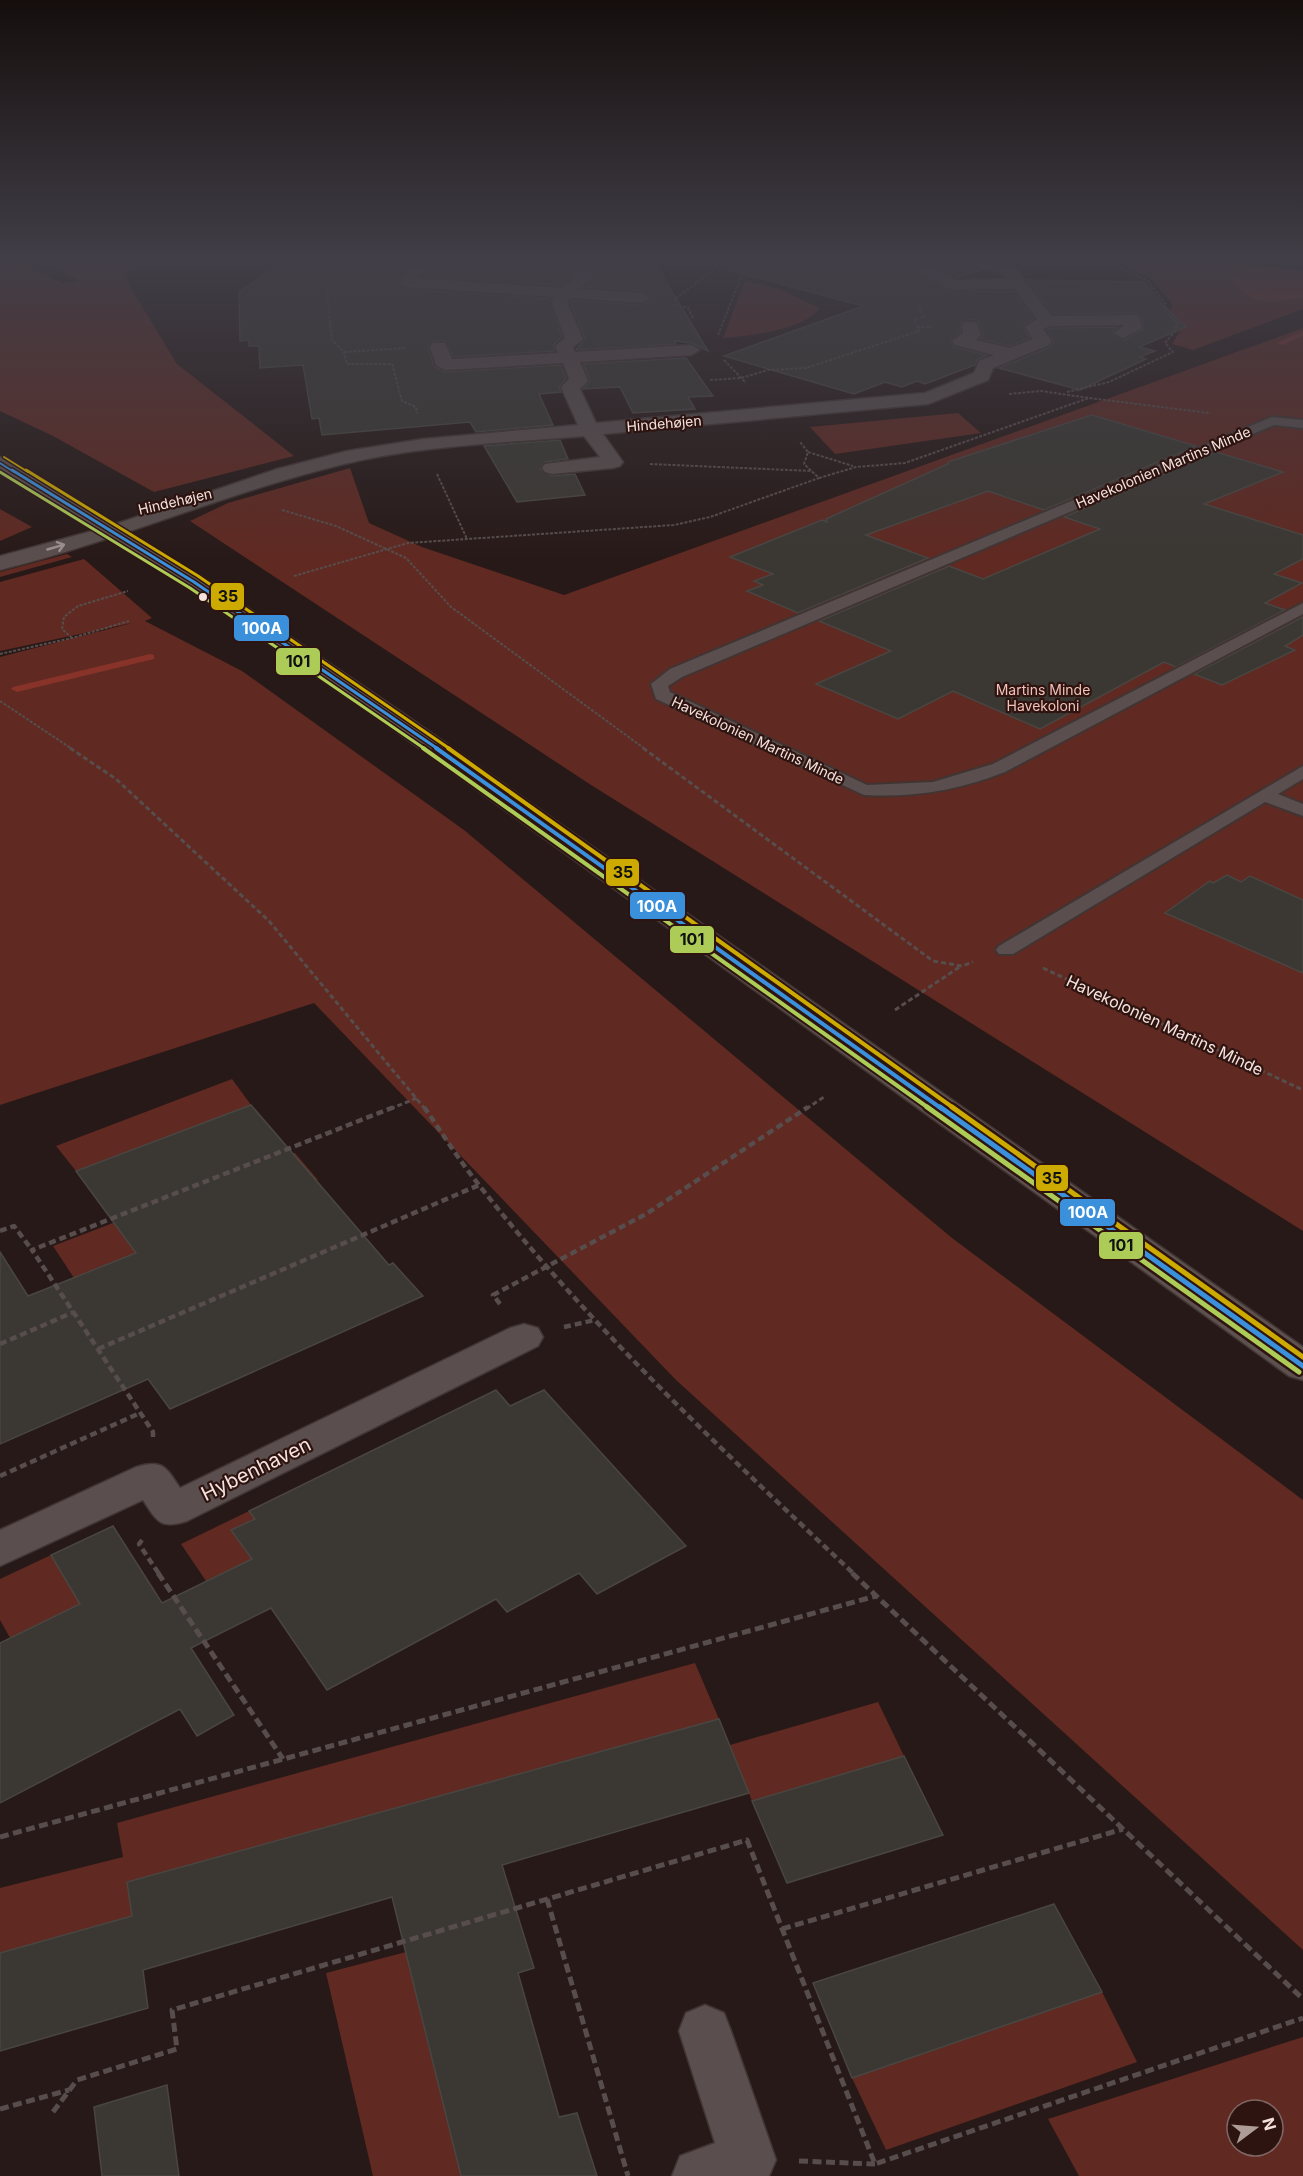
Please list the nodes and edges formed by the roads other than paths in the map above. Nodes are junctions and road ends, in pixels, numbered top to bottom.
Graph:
1 (569, 358) edge
2 (443, 359) edge
3 (559, 359) edge
4 (1000, 359) edge
5 (1303, 424) edge
6 (590, 430) junction
7 (0, 463) edge
8 (552, 468) dead end
9 (255, 482) junction
10 (104, 525) junction
11 (0, 547) edge
12 (0, 563) edge
13 (1303, 608) edge
14 (1303, 771) edge
15 (1264, 795) junction
16 (1303, 810) edge
17 (1006, 950) road end
18 (524, 1337) road end
19 (1303, 1366) edge
20 (0, 1549) edge
21 (705, 2031) dead end
22 (724, 2168) edge

1 - 6 street
2 - 3 street
4 - 6 street, Hindehøjen
5 - 13 lane, Havekolonien Martins Minde
6 - 8 street
6 - 9 street, Hindehøjen
7 - 10 main road
9 - 10 street, Hindehøjen
9 - 10 street, Hindehøjen
10 - 11 street
12 -> 10 street
10 - 19 main road
14 - 15 lane
15 - 16 lane
15 - 17 lane
18 - 20 street, Hybenhaven
21 - 22 street

